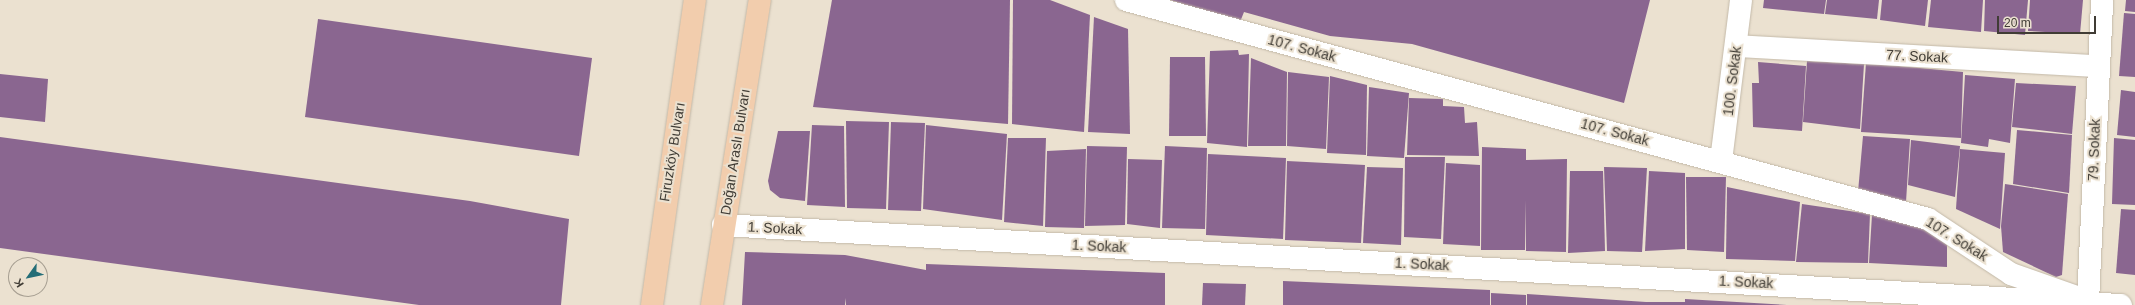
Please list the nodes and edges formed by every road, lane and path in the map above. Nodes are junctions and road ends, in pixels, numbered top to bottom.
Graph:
1 (696, 0) edge
2 (760, 0) edge
3 (1126, 0) edge
4 (1741, 0) edge
5 (2102, 0) edge
6 (1736, 46) junction
7 (2098, 66) junction
8 (1721, 161) junction
9 (723, 225) junction
10 (2088, 301) junction
11 (652, 305) edge
12 (712, 305) edge
13 (2121, 305) edge

1 - 11 main road, Firuzköy Bulvarı
2 - 9 main road, Doğan Araslı Bulvarı
3 - 8 street, 107. Sokak
4 - 6 street, 100. Sokak
5 - 7 street, 79. Sokak
6 - 7 street, 77. Sokak
6 - 8 street, 100. Sokak
7 - 10 street, 79. Sokak
8 - 10 street, 107. Sokak
9 - 10 street, 1. Sokak
9 - 12 main road, Doğan Araslı Bulvarı
10 - 13 street, 1. Sokak

